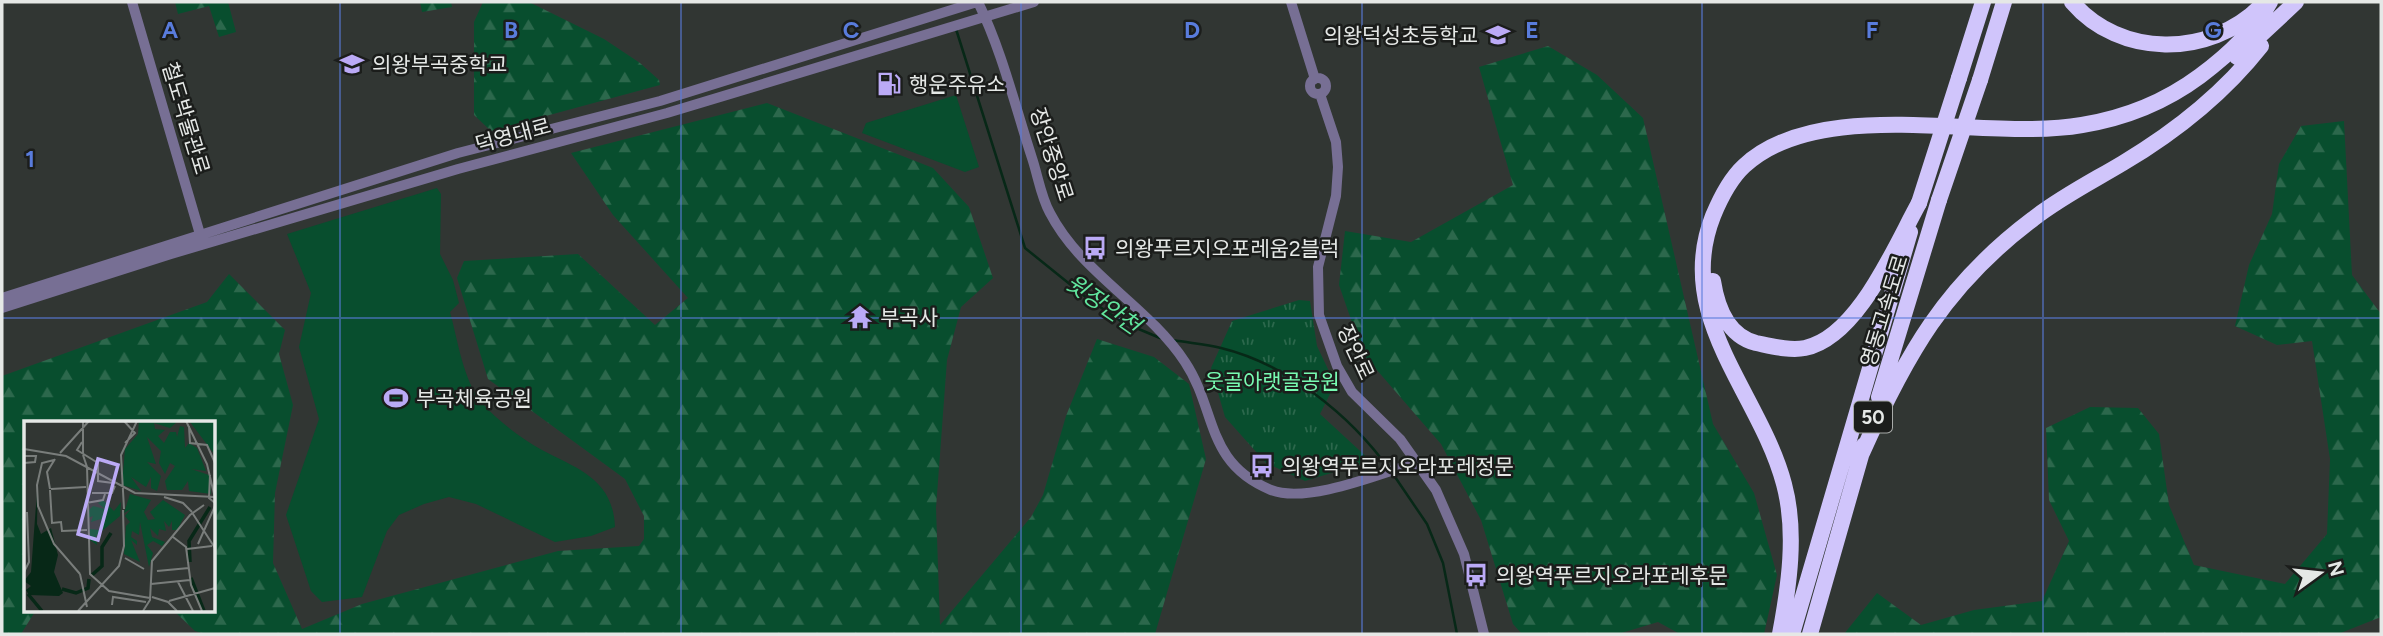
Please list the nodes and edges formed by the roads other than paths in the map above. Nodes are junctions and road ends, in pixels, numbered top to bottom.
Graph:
1 (132, 2) edge
2 (1034, 2) edge
3 (1291, 2) edge
4 (1983, 2) edge
5 (2004, 2) edge
6 (2072, 2) edge
7 (2268, 2) edge
8 (974, 3) edge
9 (2293, 5) edge
10 (985, 16) junction
11 (1919, 203) junction
12 (202, 240) junction
13 (2, 298) edge
14 (2, 308) edge
15 (1862, 453) junction
16 (1410, 465) junction
17 (1484, 634) edge
18 (1780, 634) edge
19 (1792, 634) edge
20 (1810, 634) edge

1 - 12 street, 철도박물관로
2 - 10 street, 덕영대로
3 - 16 street, 장안로
4 - 11 highway, 영동고속도로 / 50, bridge
5 - 15 highway, 영동고속도로 / 50, bridge
6 - 7 highway
7 - 18 highway
8 - 10 street, 장안중앙로
8 - 12 street, 덕영대로
9 - 11 highway
9 - 15 highway
10 - 12 street, 덕영대로
10 - 16 street, 장안중앙로
11 - 19 highway, 영동고속도로 / 50
12 - 13 street, 덕영대로
12 - 14 street, 덕영대로
15 - 20 highway, 영동고속도로 / 50
16 - 17 street, 장안로

